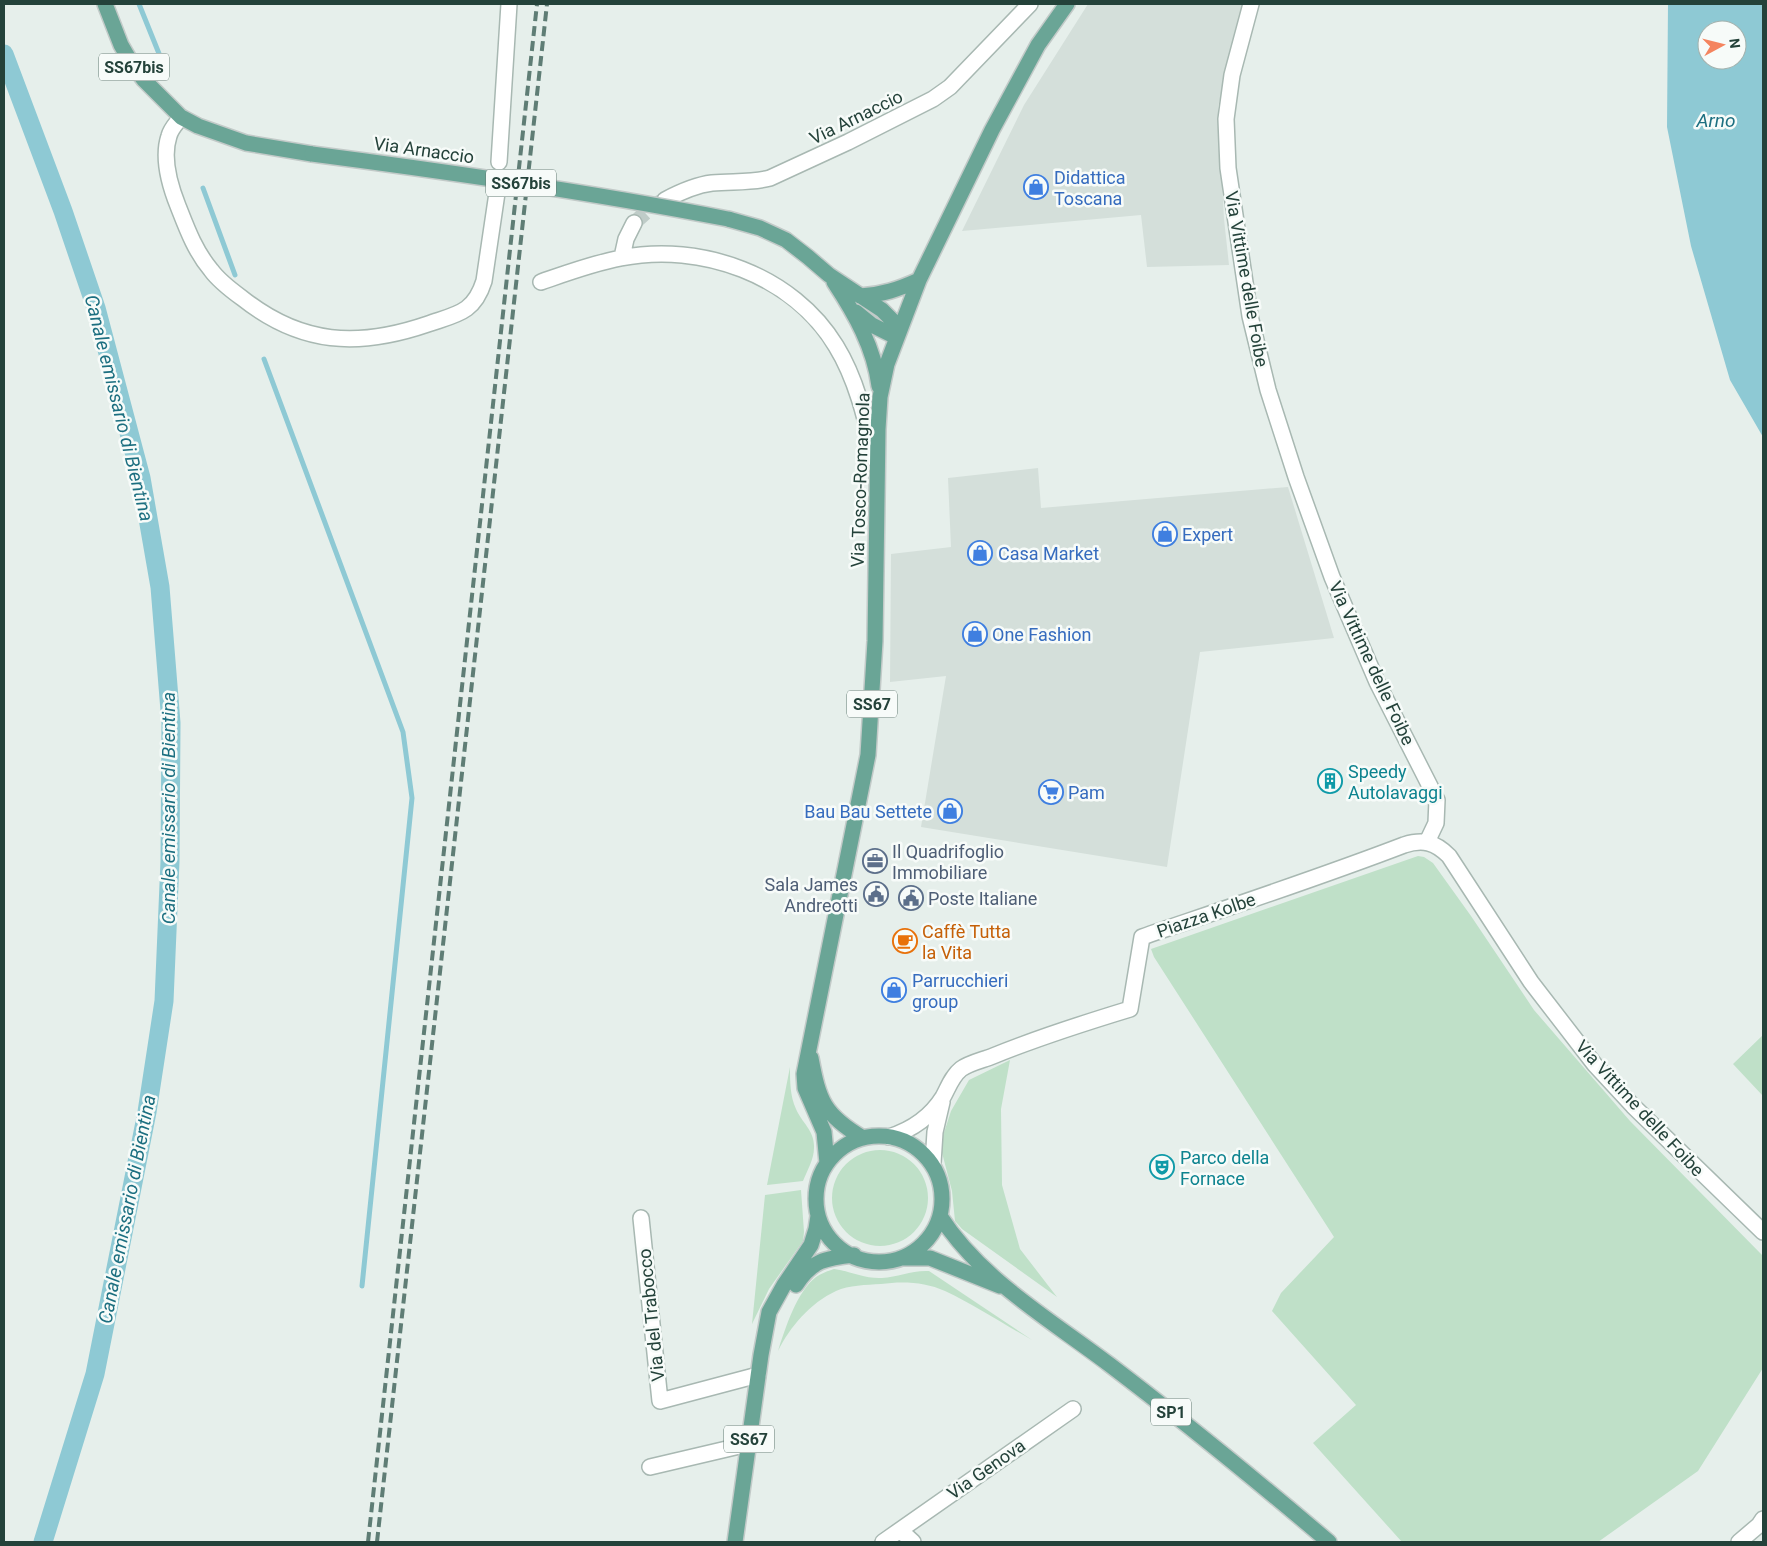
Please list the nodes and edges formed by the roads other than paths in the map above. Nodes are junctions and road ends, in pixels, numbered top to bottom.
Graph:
1 (105, 4) edge
2 (509, 4) edge
3 (1030, 4) edge
4 (1067, 4) edge
5 (1251, 4) edge
6 (181, 117) junction
7 (499, 162) dead end
8 (497, 193) dead end
9 (665, 200) tunnel mouth
10 (634, 223) tunnel mouth
11 (622, 257) junction
12 (919, 280) junction
13 (541, 282) dead end
14 (854, 300) junction
15 (896, 338) junction
16 (880, 397) junction
17 (877, 466) junction
18 (1427, 842) junction
19 (809, 1049) junction
20 (942, 1098) junction
21 (889, 1137) junction
22 (863, 1138) junction
23 (828, 1163) junction
24 (933, 1163) junction
25 (818, 1215) junction
26 (940, 1216) junction
27 (641, 1218) dead end
28 (1763, 1232) edge
29 (854, 1255) junction
30 (899, 1258) junction
31 (1006, 1289) junction
32 (766, 1336) junction
33 (758, 1375) junction
34 (1073, 1409) dead end
35 (748, 1444) junction
36 (650, 1468) dead end
37 (1763, 1519) edge
38 (901, 1531) junction
39 (735, 1542) edge
40 (883, 1542) edge
41 (913, 1542) edge
42 (1328, 1542) edge
43 (1739, 1542) edge

1 - 6 main road, Via Arnaccio / SS67bis
2 - 7 street
3 - 9 street, Via Arnaccio
4 - 12 main road, Via Tosco-Romagnola / SS67
5 - 18 street, Via Vittime delle Foibe
6 - 8 street
6 - 14 main road, Via Arnaccio / SS67bis, bridge
10 - 11 street
11 - 13 street
11 - 17 street
12 - 14 main road
12 - 15 main road, Via Tosco-Romagnola / SS67
14 - 15 main road, SS67bis
14 - 16 main road, Via Arnaccio / SS67bis
15 - 16 main road, Via Tosco-Romagnola / SS67
16 - 17 main road, Via Tosco-Romagnola / SS67
17 - 19 main road, Via Tosco-Romagnola / SS67
18 - 20 street, Piazza Kolbe
18 - 28 street, Via Vittime delle Foibe
19 - 22 main road, SS67
19 - 23 main road, SS67
20 - 21 street, Piazza Kolbe
20 - 24 street, Piazza Kolbe
21 - 22 main road, SS67
21 - 24 main road, SS67
22 - 23 main road, SS67
23 - 25 main road, SS67
24 - 26 main road, SS67
25 - 29 main road, SS67
25 - 32 main road, SS67
26 - 30 main road, SS67
26 - 31 main road, SP1
27 - 33 street, Via del Trabocco
29 - 30 main road, SS67
29 - 32 main road, SS67
30 - 31 main road, SP1
31 - 42 main road, SP1
32 - 33 main road, SS67
33 - 35 main road, SS67
34 - 38 street, Via Genova
35 - 36 street
35 - 39 main road, SS67
37 - 43 street
38 - 40 street, Via Genova
38 - 41 street

